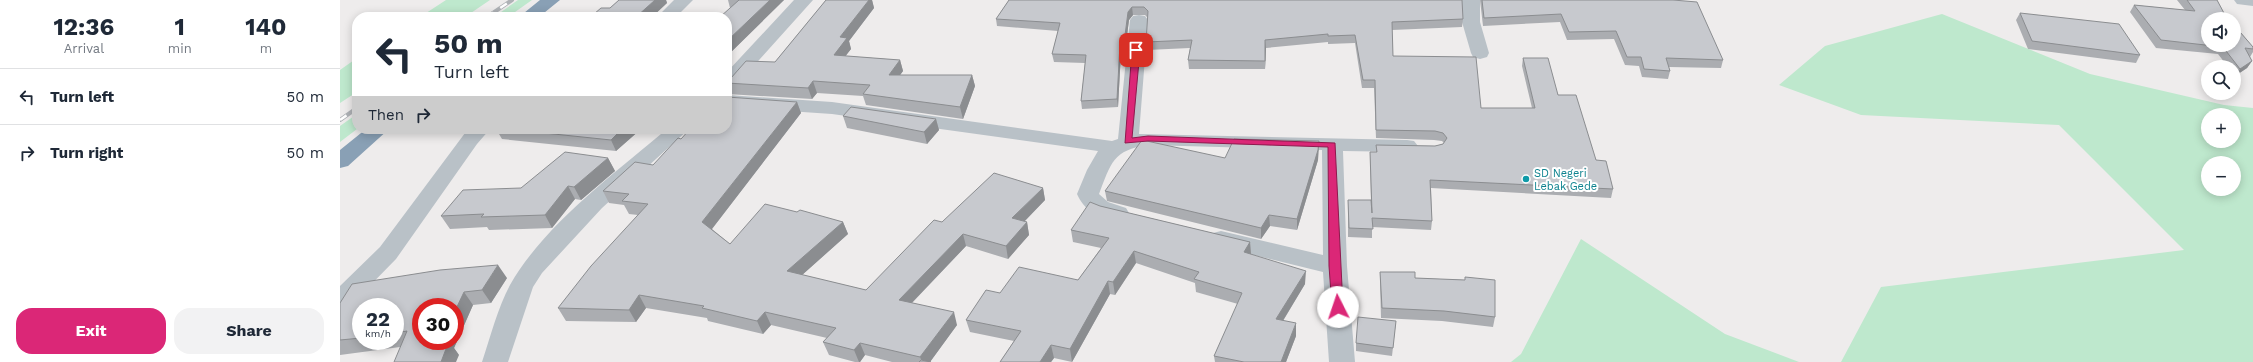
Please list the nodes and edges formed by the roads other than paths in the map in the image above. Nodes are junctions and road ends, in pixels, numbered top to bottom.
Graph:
1 (551, 0) edge
2 (684, 0) edge
3 (804, 0) edge
4 (1471, 0) edge
5 (2243, 0) edge
6 (2253, 1) edge
7 (535, 12) edge
8 (671, 12) edge
9 (1139, 20) dead end
10 (1480, 53) dead end
11 (732, 79) edge
12 (732, 101) edge
13 (373, 134) edge
14 (475, 134) edge
15 (672, 134) edge
16 (1120, 144) junction
17 (1332, 145) junction
18 (1426, 146) edge
19 (340, 160) edge
20 (1139, 219) edge
21 (1205, 235) edge
22 (1334, 266) junction
23 (340, 301) edge
24 (495, 362) edge
25 (1342, 362) edge

1 - 7 highway
2 - 8 street
3 - 11 street
4 - 10 street
5 - 6 street
9 - 16 street
12 - 16 street
13 - 19 highway
14 - 23 street
15 - 24 street
16 - 17 street
16 - 20 street
17 - 18 street
17 - 22 street
21 - 22 street
22 - 25 street

